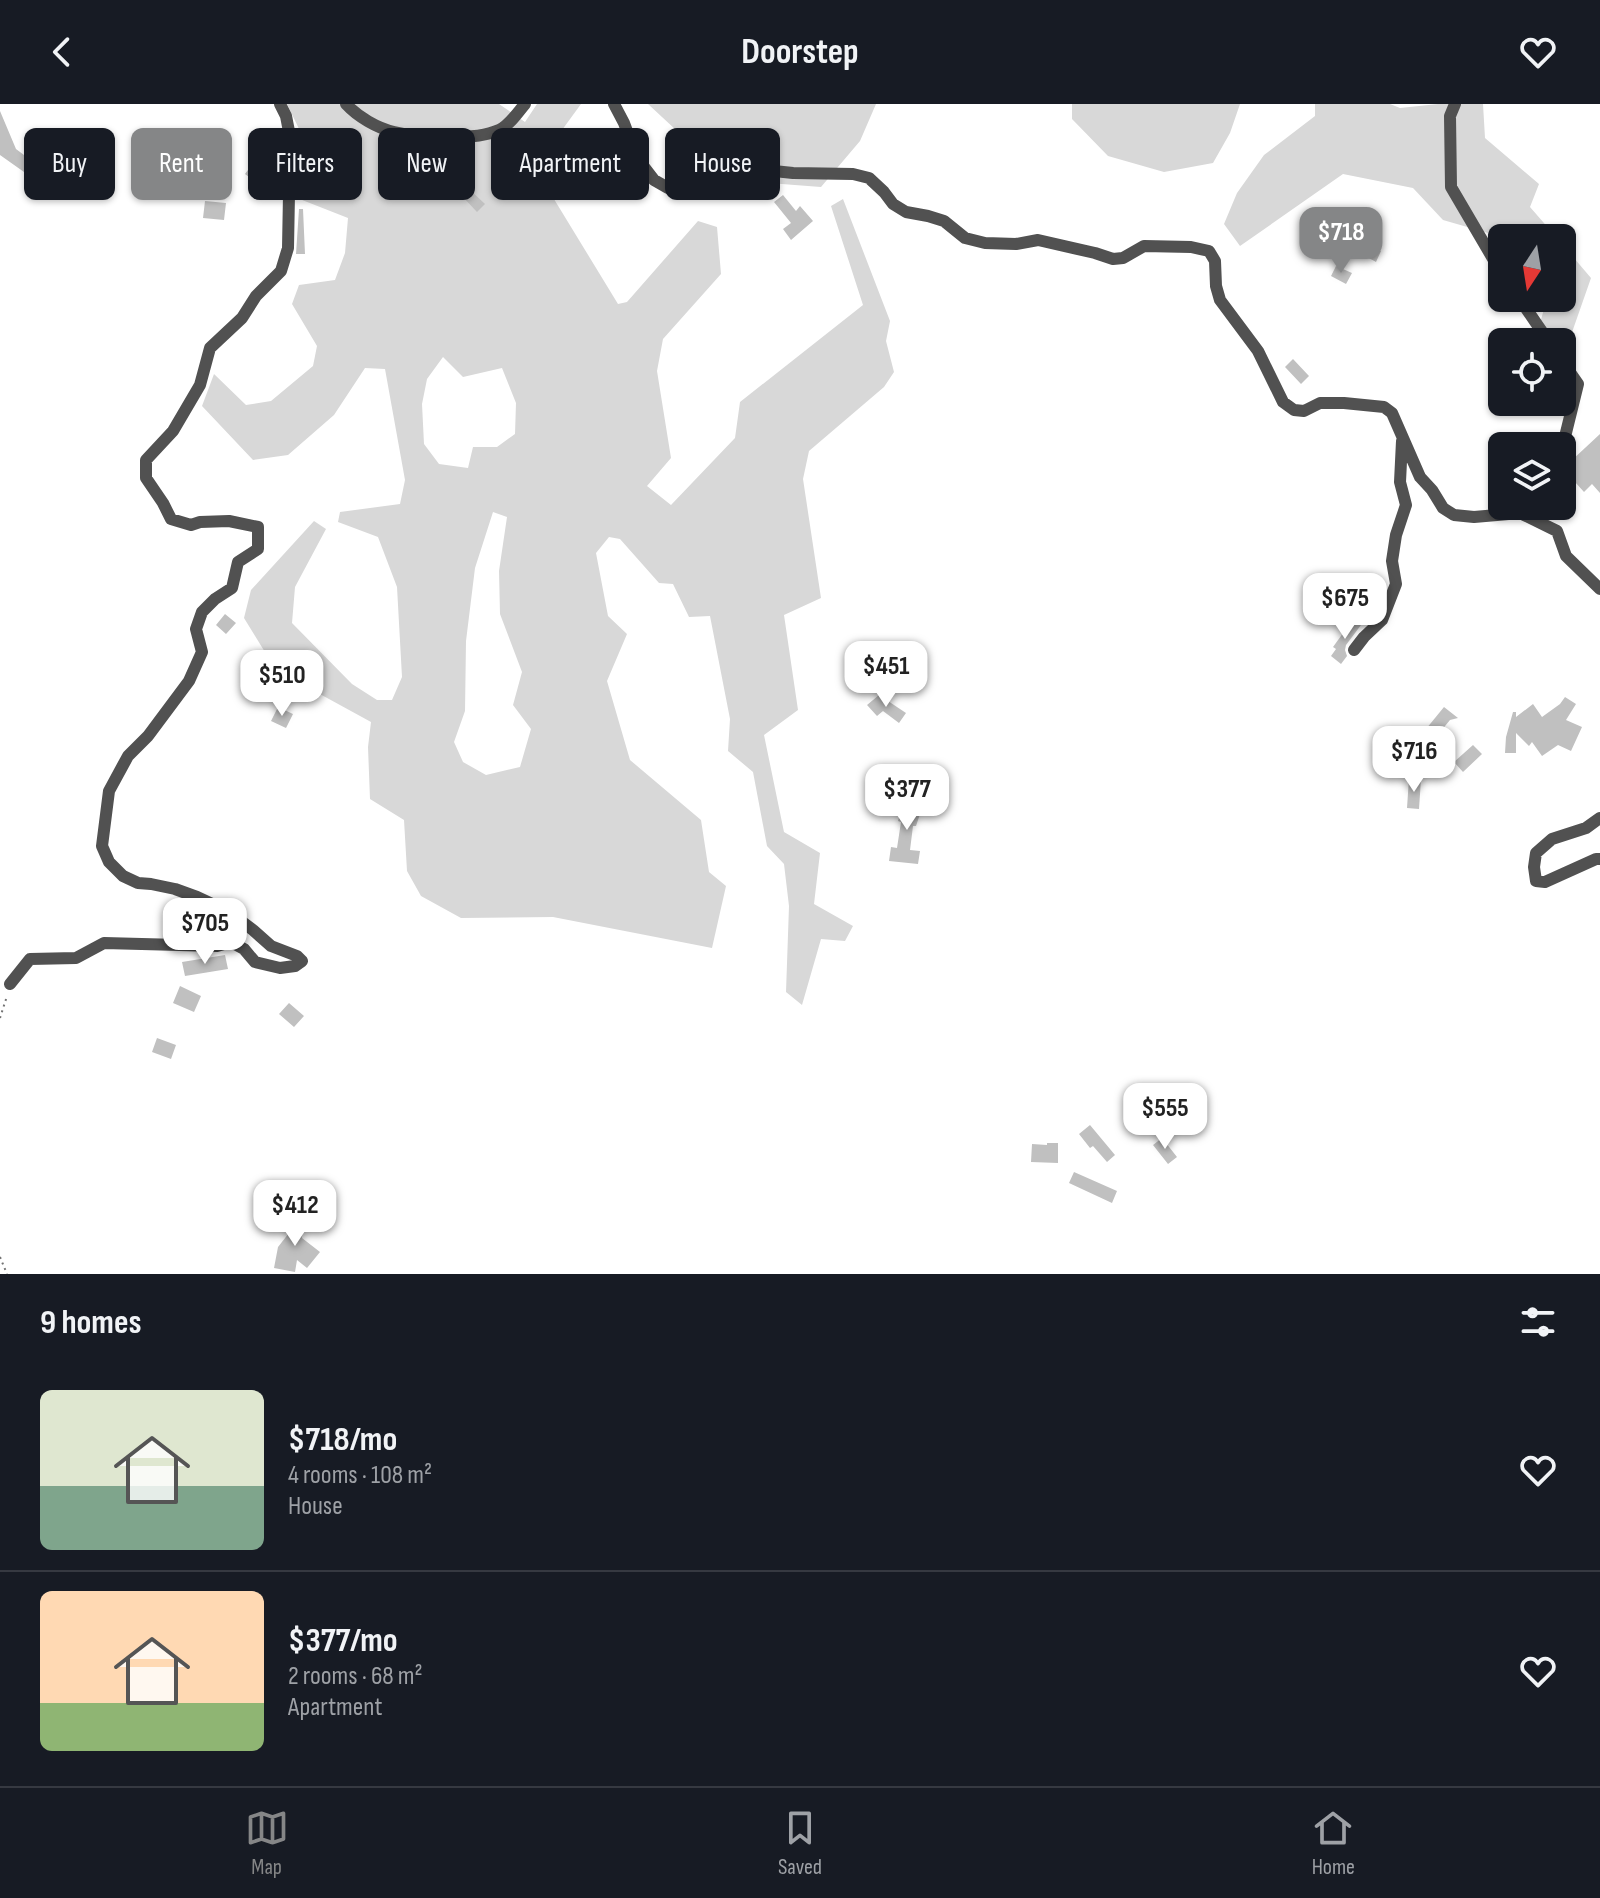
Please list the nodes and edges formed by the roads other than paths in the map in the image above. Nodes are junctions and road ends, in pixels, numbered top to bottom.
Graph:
1 (280, 104) edge
2 (346, 104) edge
3 (525, 104) edge
4 (614, 104) edge
5 (1455, 104) edge
6 (1488, 250) edge
7 (1402, 438) junction
8 (1488, 516) edge
9 (1542, 520) edge
10 (1600, 589) edge
11 (1354, 650) dead end
12 (1600, 818) edge
13 (1600, 859) edge
14 (10, 984) road end

1 - 14 street
2 - 3 street
4 - 7 street
5 - 6 street
7 - 8 street
7 - 11 street
9 - 10 street
12 - 13 street

